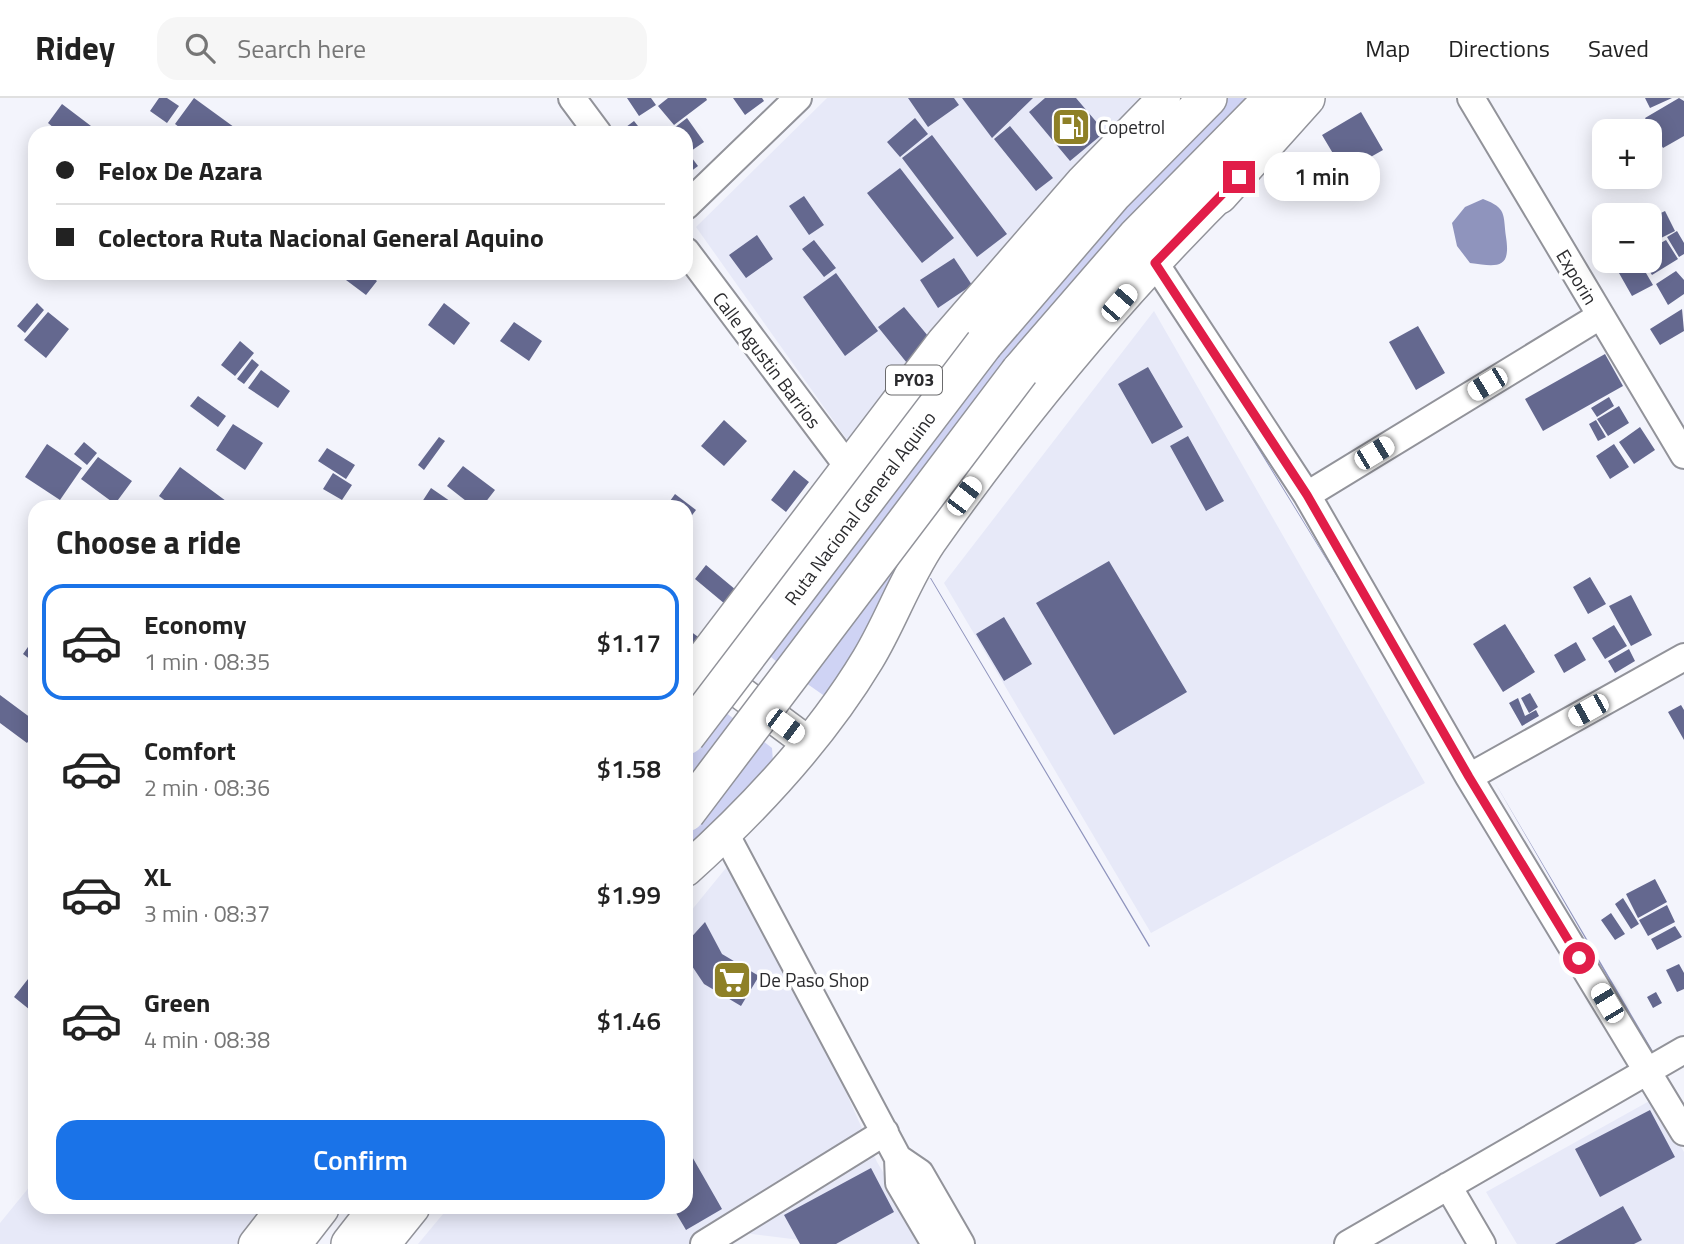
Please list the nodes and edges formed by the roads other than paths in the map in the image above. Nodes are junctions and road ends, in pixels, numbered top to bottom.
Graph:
1 (572, 98) edge
2 (798, 98) edge
3 (1164, 98) edge
4 (1208, 98) edge
5 (1273, 98) edge
6 (1306, 98) edge
7 (1319, 98) edge
8 (1471, 98) edge
9 (593, 126) edge
10 (1219, 195) junction
11 (693, 199) edge
12 (693, 260) edge
13 (1155, 263) junction
14 (1600, 316) junction
15 (1684, 455) edge
16 (849, 468) junction
17 (1307, 495) junction
18 (1684, 657) edge
19 (693, 671) edge
20 (693, 727) edge
21 (807, 742) junction
22 (1469, 777) junction
23 (693, 804) edge
24 (726, 835) junction
25 (693, 864) edge
26 (1684, 1050) edge
27 (1648, 1071) junction
28 (885, 1132) junction
29 (1684, 1132) edge
30 (898, 1158) junction
31 (1448, 1186) junction
32 (278, 1214) edge
33 (315, 1214) edge
34 (373, 1214) edge
35 (408, 1214) edge
36 (255, 1244) edge
37 (292, 1244) edge
38 (350, 1244) edge
39 (384, 1244) edge
40 (704, 1244) edge
41 (935, 1244) edge
42 (961, 1244) edge
43 (1348, 1244) edge
44 (1482, 1244) edge

1 - 9 street
2 - 11 street
3 - 16 main road, PY03
4 - 20 highway, Ruta Nacional General Aquino / PY03, bridge
5 - 23 highway, bridge
6 - 10 highway
7 - 10 main road
8 - 14 street, Exporin
10 - 13 main road
12 - 16 street, Calle Agustin Barrios
13 - 17 street
13 - 21 main road
14 - 15 street, Exporin
14 - 17 street
16 - 19 main road, PY03
17 - 22 street
18 - 22 street
19 - 21 main road
21 - 24 main road
22 - 27 street
24 - 25 main road
24 - 28 street
26 - 27 street
27 - 29 street
27 - 31 street
28 - 30 street
28 - 40 street
30 - 41 street
30 - 42 street
31 - 43 street
31 - 44 street
32 - 36 main road
33 - 37 highway
34 - 38 highway
35 - 39 main road

